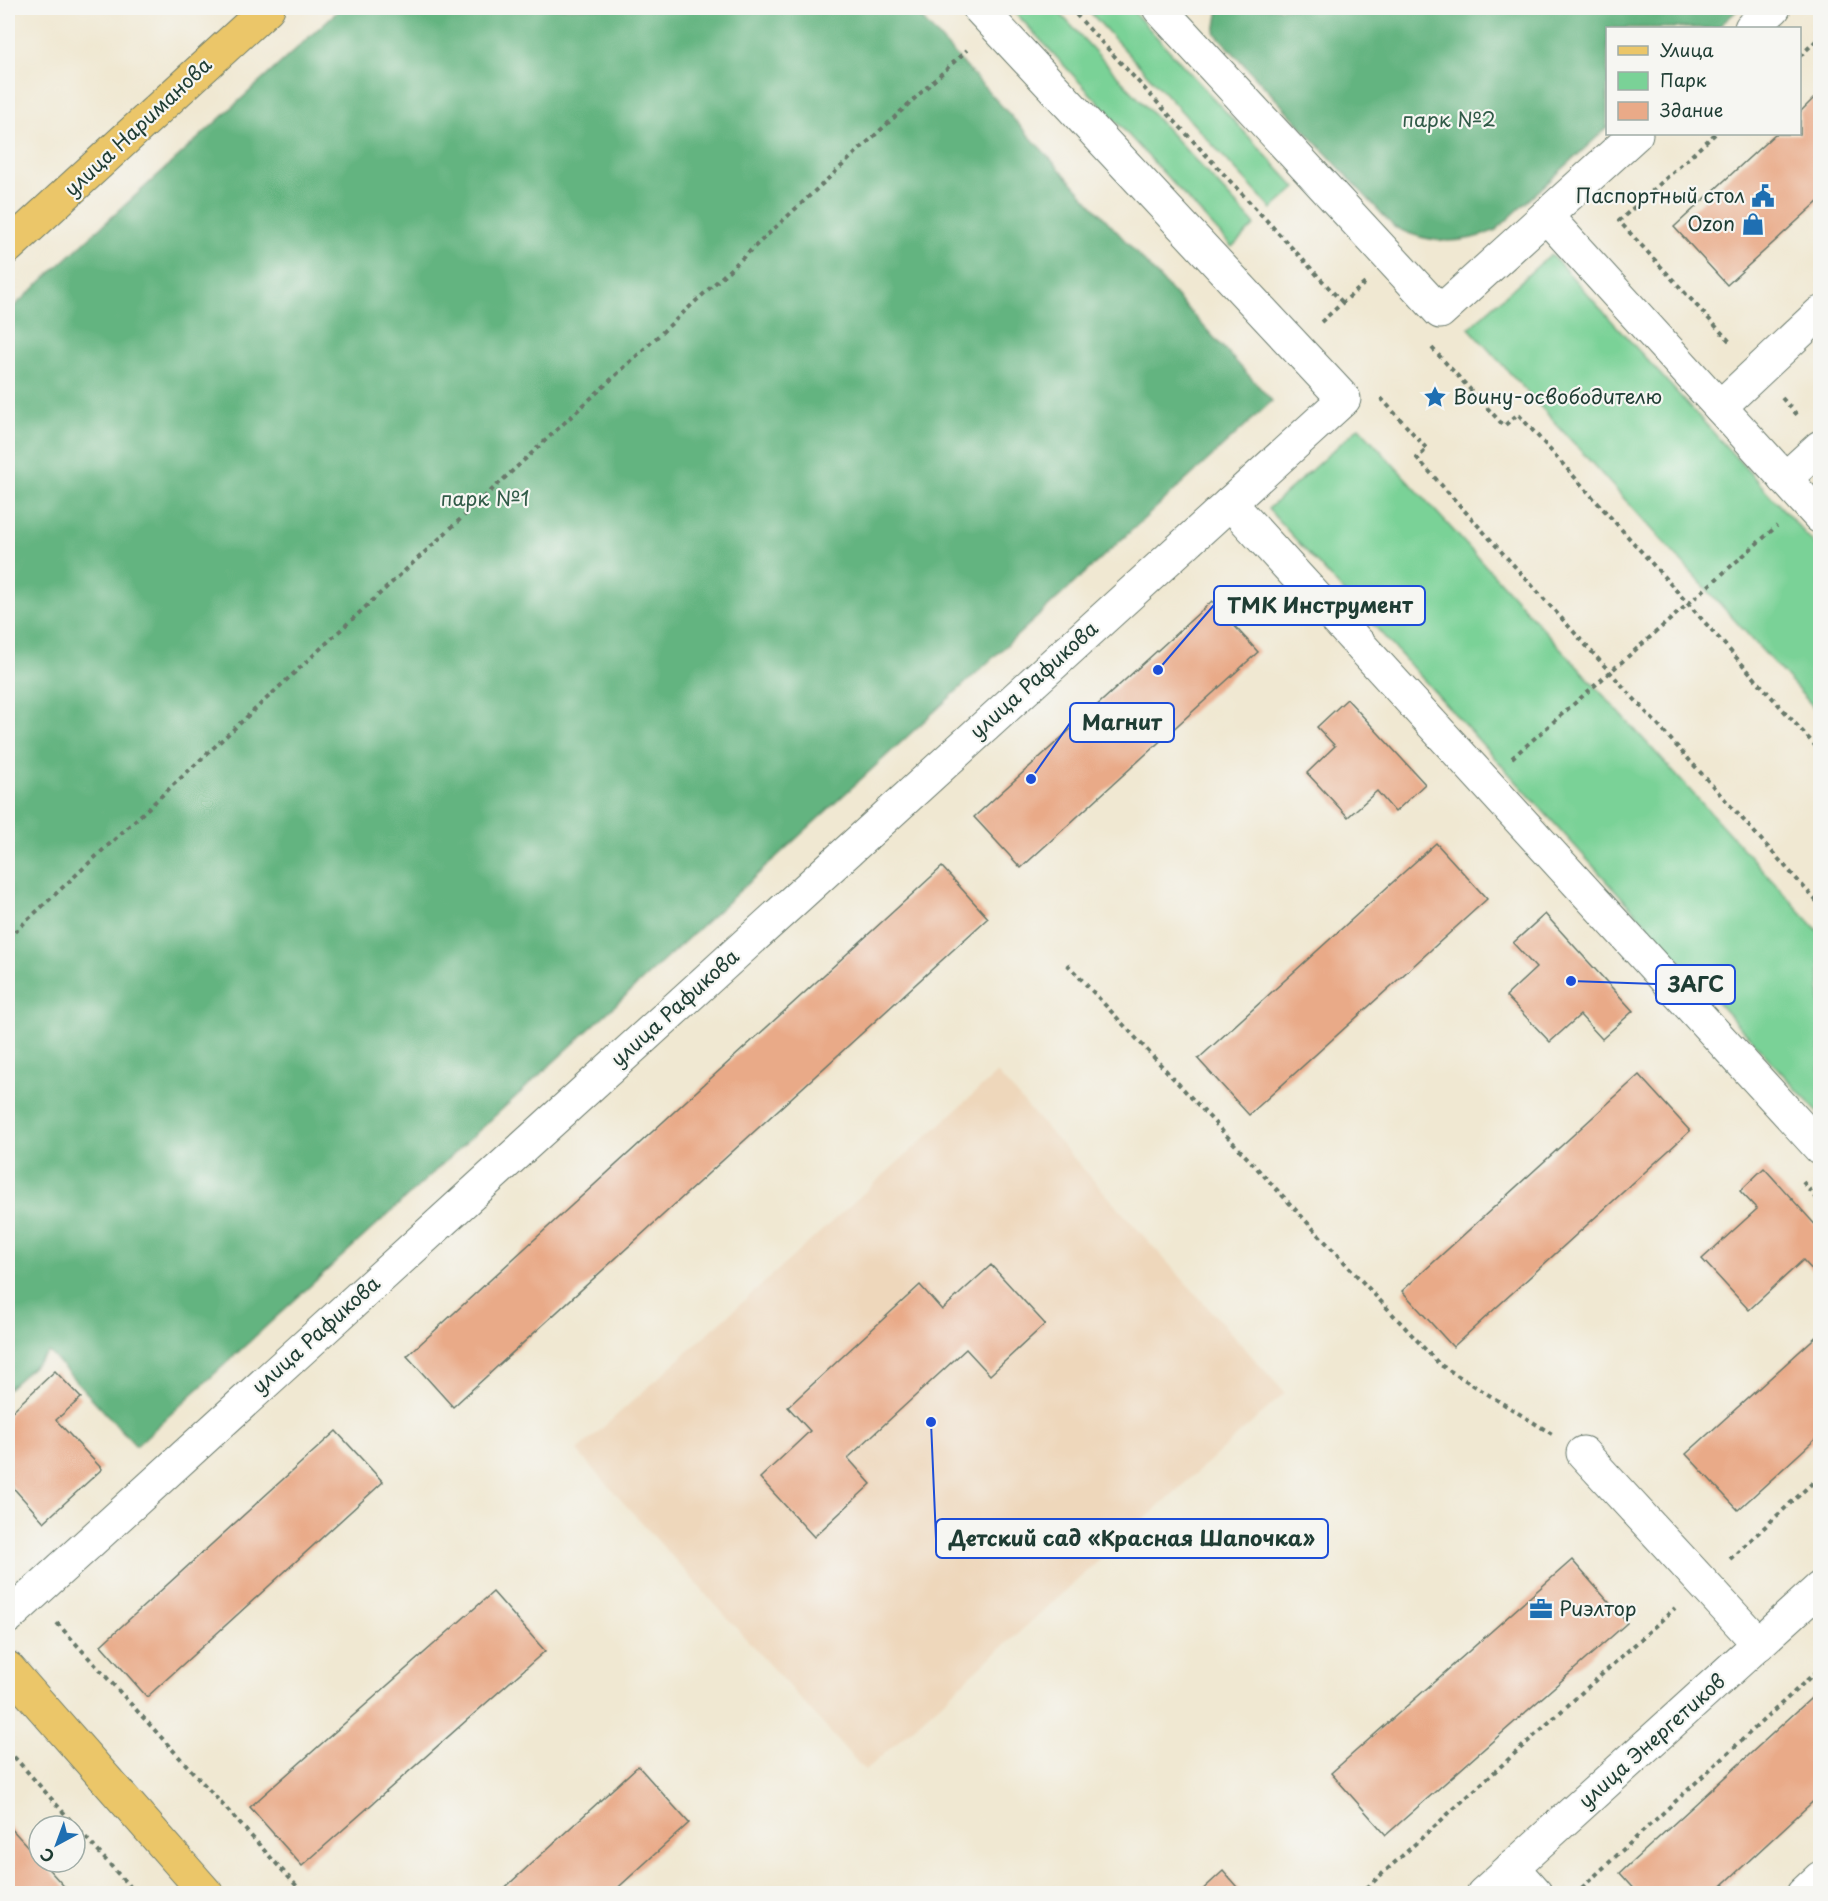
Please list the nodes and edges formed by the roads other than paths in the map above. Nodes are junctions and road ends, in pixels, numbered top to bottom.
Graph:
1 (268, 8) edge
2 (1159, 8) edge
3 (1774, 8) edge
4 (987, 16) edge
5 (1752, 27) edge
6 (1635, 135) edge
7 (1546, 216) junction
8 (8, 247) edge
9 (1821, 314) edge
10 (1719, 407) junction
11 (1813, 435) edge
12 (1804, 499) edge
13 (1230, 503) junction
14 (1821, 1148) edge
15 (1583, 1453) road end
16 (1821, 1588) edge
17 (8, 1617) edge
18 (1759, 1644) junction
19 (8, 1668) edge
20 (1512, 1867) junction
21 (1821, 1878) edge
22 (207, 1893) edge
23 (1483, 1893) edge
24 (1536, 1893) edge
25 (1803, 1893) edge

1 - 8 main road, улица Нариманова
2 - 7 street
3 - 5 street
4 - 13 street, улица Рафикова
6 - 7 street
7 - 10 street
9 - 10 street
10 - 12 street
11 - 12 street
13 - 14 street
13 - 17 street, улица Рафикова
15 - 18 street
16 - 18 street, улица Энергетиков
18 - 20 street, улица Энергетиков
19 - 22 main road
20 - 23 street, улица Энергетиков
20 - 24 street
21 - 25 street

